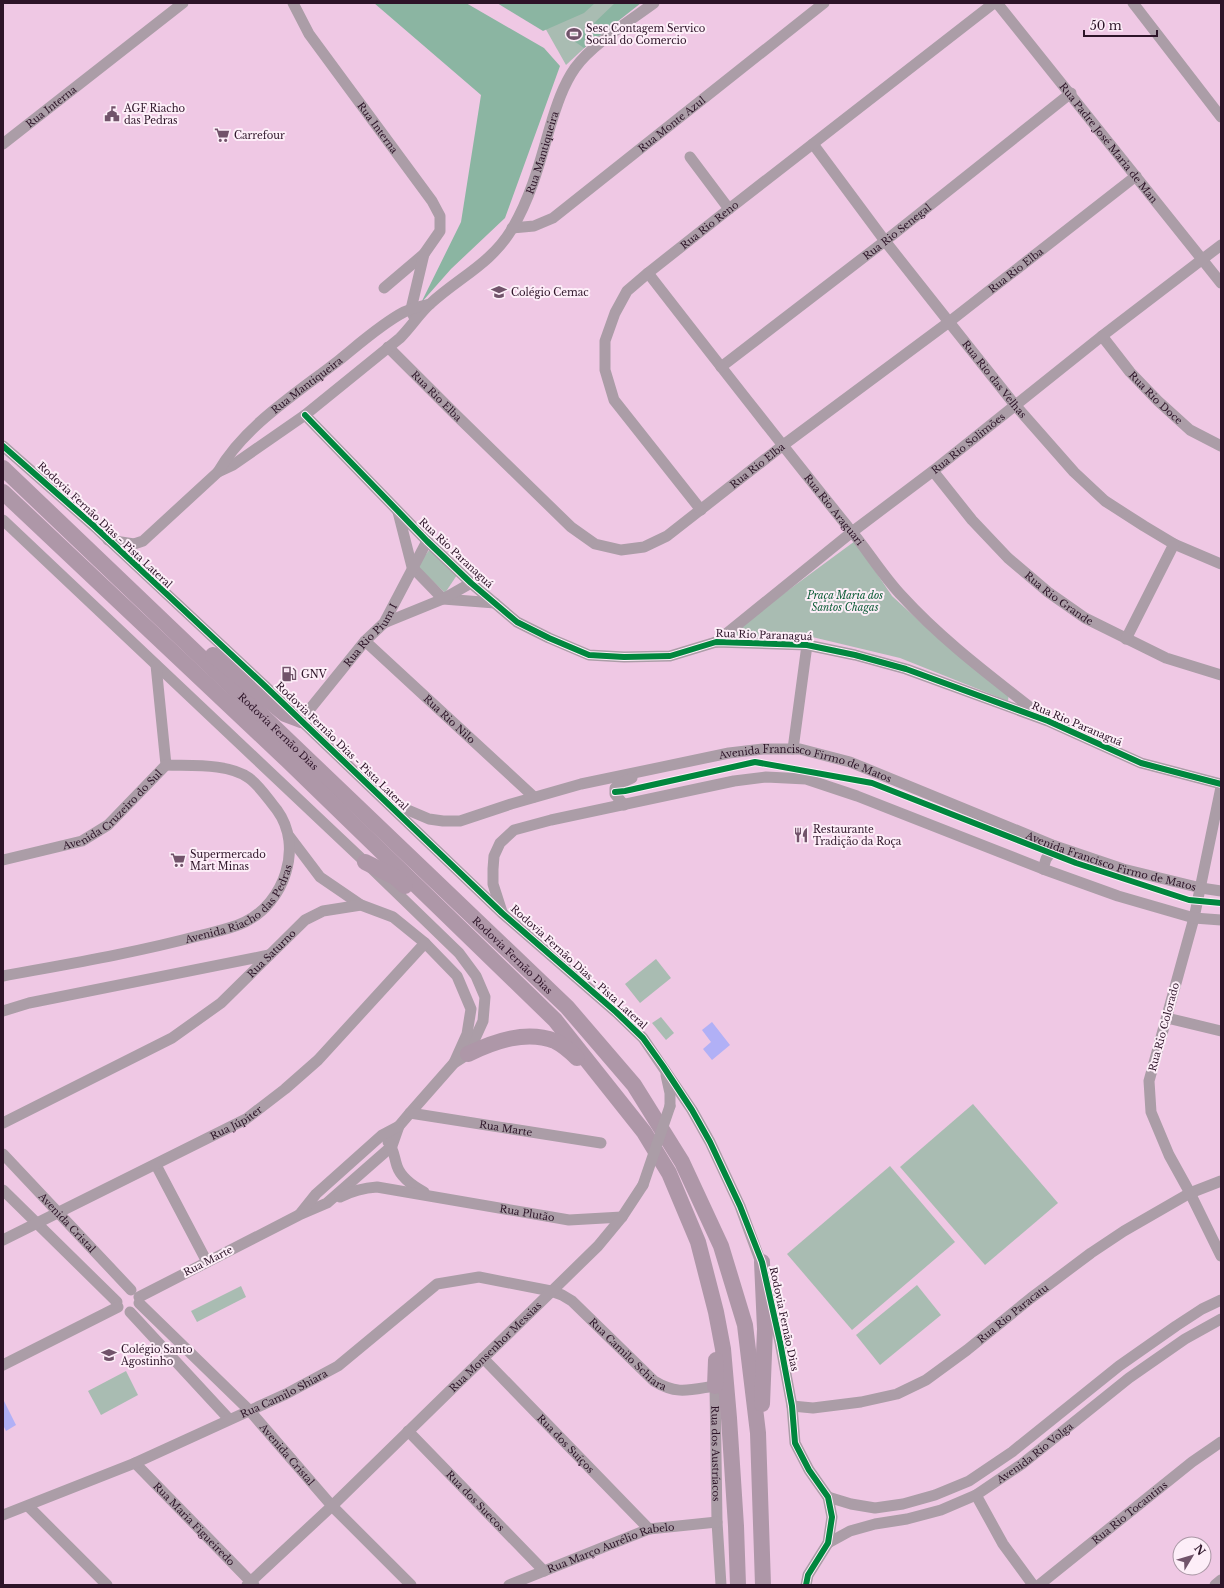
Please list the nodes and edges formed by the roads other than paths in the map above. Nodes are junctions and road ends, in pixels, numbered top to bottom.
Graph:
1 (183, 3) edge
2 (293, 3) edge
3 (654, 3) edge
4 (824, 3) edge
5 (994, 3) edge
6 (997, 3) edge
7 (1133, 3) edge
8 (1071, 93) junction
9 (1221, 117) edge
10 (6, 138) edge
11 (3, 144) edge
12 (813, 144) junction
13 (690, 157) dead end
14 (1136, 176) junction
15 (729, 209) junction
16 (512, 228) junction
17 (885, 240) junction
18 (1221, 245) edge
19 (424, 254) junction
20 (1203, 259) junction
21 (648, 273) junction
22 (1221, 282) edge
23 (384, 288) dead end
24 (430, 304) junction
25 (411, 309) junction
26 (949, 322) junction
27 (412, 326) junction
28 (1102, 336) junction
29 (388, 347) junction
30 (721, 367) junction
31 (1015, 405) junction
32 (305, 415) junction
33 (247, 435) junction
34 (3, 446) edge
35 (782, 446) junction
36 (1221, 446) edge
37 (257, 449) junction
38 (3, 468) edge
39 (933, 471) junction
40 (218, 472) junction
41 (3, 492) edge
42 (701, 510) junction
43 (398, 511) junction
44 (3, 520) edge
45 (852, 532) junction
46 (108, 540) junction
47 (427, 540) junction
48 (1174, 544) junction
49 (1221, 564) edge
50 (412, 567) junction
51 (471, 583) junction
52 (442, 599) junction
53 (495, 603) junction
54 (384, 623) junction
55 (171, 627) junction
56 (1126, 639) junction
57 (365, 641) junction
58 (716, 642) junction
59 (807, 644) junction
60 (156, 665) junction
61 (1221, 675) edge
62 (301, 720) junction
63 (1048, 721) junction
64 (794, 749) junction
65 (166, 765) junction
66 (653, 769) junction
67 (1221, 785) edge
68 (534, 797) junction
69 (383, 799) junction
70 (624, 804) junction
71 (289, 836) junction
72 (1055, 846) junction
73 (3, 860) edge
74 (365, 862) junction
75 (1043, 869) junction
76 (1201, 888) junction
77 (1221, 891) edge
78 (361, 905) junction
79 (502, 913) junction
80 (1194, 918) junction
81 (1221, 920) edge
82 (425, 944) junction
83 (481, 948) junction
84 (269, 955) junction
85 (3, 976) edge
86 (3, 1011) edge
87 (1167, 1018) junction
88 (1221, 1031) edge
89 (468, 1054) junction
90 (454, 1063) junction
91 (663, 1066) junction
92 (410, 1113) junction
93 (3, 1123) edge
94 (399, 1126) junction
95 (644, 1132) junction
96 (382, 1135) junction
97 (601, 1143) dead end
98 (392, 1146) junction
99 (3, 1154) edge
100 (156, 1165) junction
101 (1221, 1180) edge
102 (3, 1190) edge
103 (1190, 1193) junction
104 (434, 1197) junction
105 (327, 1203) junction
106 (58, 1212) junction
107 (299, 1215) junction
108 (622, 1217) junction
109 (37, 1223) junction
110 (3, 1240) edge
111 (1221, 1256) edge
112 (207, 1262) junction
113 (762, 1262) junction
114 (551, 1291) junction
115 (137, 1297) junction
116 (1221, 1300) edge
117 (118, 1304) junction
118 (130, 1312) junction
119 (716, 1312) junction
120 (1221, 1319) edge
121 (483, 1358) junction
122 (3, 1365) edge
123 (715, 1386) junction
124 (792, 1406) junction
125 (249, 1410) junction
126 (229, 1419) junction
127 (408, 1431) junction
128 (758, 1433) junction
129 (1221, 1442) edge
130 (135, 1463) junction
131 (976, 1495) junction
132 (828, 1496) junction
133 (28, 1506) junction
134 (332, 1506) junction
135 (3, 1515) edge
136 (716, 1522) junction
137 (649, 1529) junction
138 (828, 1543) junction
139 (544, 1571) junction
140 (1221, 1580) edge
141 (251, 1584) edge
142 (107, 1585) edge
143 (411, 1585) edge
144 (509, 1585) edge
145 (721, 1585) edge
146 (738, 1585) edge
147 (763, 1585) edge
148 (806, 1585) edge
149 (1033, 1585) edge
150 (1039, 1585) edge
151 (1214, 1585) edge

1 - 10 street, Rua Interna
2 - 19 street, Rua Interna
3 - 16 street, Rua Mantiqueira
4 - 16 street, Rua Monte Azul
5 - 12 street, Rua Rio Reno
6 - 8 street, Rua Padre José Maria de Man
7 - 9 street
8 - 14 street, Rua Padre José Maria de Man
8 - 17 street, Rua Rio Senegal
10 - 11 street, Rua Interna
12 - 15 street, Rua Rio Reno
12 - 17 street, Rua Rio das Velhas
13 - 15 street
14 - 20 street, Rua Padre José Maria de Man
14 - 26 street, Rua Rio Elba
15 - 21 street, Rua Rio Reno
16 - 24 street, Rua Mantiqueira
17 - 26 street, Rua Rio das Velhas
17 - 30 street, Rua Rio Senegal
18 - 20 street, Rua Rio Solimões
19 - 23 street, Rua Interna
19 - 25 street, Rua Interna
20 - 22 street, Rua Padre José Maria de Man
20 - 28 street, Rua Rio Solimões
21 - 30 street, Rua Rio Araguari
21 - 42 street, Rua Rio Reno
24 - 25 street, Rua Mantiqueira
24 - 27 street, Rua Mantiqueira
25 - 27 street, Rua Interna
25 - 33 street, Rua Mantiqueira
26 - 31 street, Rua Rio das Velhas
26 - 35 street, Rua Rio Elba
27 - 29 street, Rua Mantiqueira
28 - 31 street, Rua Rio Solimões
28 - 36 street, Rua Rio Doce
29 - 32 street, Rua Mantiqueira
29 - 42 street, Rua Rio Elba
30 - 35 street, Rua Rio Araguari
31 - 39 street, Rua Rio Solimões
31 - 48 street, Rua Rio das Velhas
32 - 37 street, Rua Mantiqueira
32 - 43 street, Rua Rio Paranaguá
33 - 37 street
33 - 40 street, Rua Mantiqueira
34 - 46 street, Rodovia Fernão Dias - Pista Lateral
35 - 42 street, Rua Rio Elba
35 - 45 street, Rua Rio Araguari
37 - 40 street, Rua Mantiqueira
38 - 55 highway, Rodovia Fernão Dias
39 - 45 street, Rua Rio Solimões
39 - 56 street, Rua Rio Grande
40 - 46 street, Rua Mantiqueira
41 - 83 highway, Rodovia Fernão Dias
43 - 47 street, Rua Rio Paranaguá
43 - 50 street
44 - 60 street
45 - 58 street, Rua Rio Solimões
45 - 63 street, Rua Rio Araguari
46 - 62 street, Rodovia Fernão Dias - Pista Lateral
47 - 50 street, Rua Rio Pium I
47 - 51 street, Rua Rio Paranaguá
48 - 49 street, Rua Rio das Velhas
48 - 56 street
50 - 52 street
50 - 54 street, Rua Rio Pium I
51 - 52 street
51 - 53 street, Rua Rio Paranaguá
52 - 53 street
52 - 54 street
53 - 58 street, Rua Rio Paranaguá
54 - 57 street, Rua Rio Pium I
55 - 62 highway
55 - 128 highway, Rodovia Fernão Dias
56 - 61 street, Rua Rio Grande
57 - 62 street, Rua Rio Pium I
57 - 68 street, Rua Rio Nilo
58 - 59 street, Rua Rio Paranaguá
59 - 63 street, Rua Rio Paranaguá
59 - 64 street
60 - 65 street, Avenida Cruzeiro do Sul
60 - 74 street
62 - 69 street, Rodovia Fernão Dias - Pista Lateral
63 - 67 street, Rua Rio Paranaguá
64 - 66 street, Avenida Francisco Firmo de Matos
64 - 72 street, Avenida Francisco Firmo de Matos
65 - 71 street, Avenida Riacho das Pedras
65 - 73 street, Avenida Cruzeiro do Sul
66 - 68 street, Avenida Francisco Firmo de Matos
66 - 70 street
67 - 76 street, Rua Rio Colorado
68 - 69 street, Avenida Francisco Firmo de Matos
69 - 79 street, Rodovia Fernão Dias - Pista Lateral
70 - 75 street, Avenida Francisco Firmo de Matos
70 - 79 street, Avenida Francisco Firmo de Matos
71 - 78 street
71 - 85 street, Avenida Riacho das Pedras
72 - 75 street
72 - 76 street, Avenida Francisco Firmo de Matos
74 - 83 highway
74 - 89 street
75 - 80 street, Avenida Francisco Firmo de Matos
76 - 77 street, Avenida Francisco Firmo de Matos
76 - 80 street, Rua Rio Colorado
78 - 82 street, Rua Saturno
78 - 84 street, Rua Saturno
79 - 91 street, Rodovia Fernão Dias - Pista Lateral
80 - 81 street, Avenida Francisco Firmo de Matos
80 - 87 street, Rua Rio Colorado
82 - 90 street, Rua Saturno
82 - 100 street, Rua Júpiter
83 - 95 highway, Rodovia Fernão Dias
84 - 86 street
84 - 93 street, Rua Saturno
87 - 88 street
87 - 103 street, Rua Rio Colorado
89 - 90 street, Rua Marte
89 - 95 highway
90 - 92 street, Rua Marte
91 - 108 street, Rua Monsenhor Messias, bridge
91 - 113 street, Rodovia Fernão Dias
92 - 94 street, Rua Marte
92 - 97 street, Rua Marte
94 - 96 street, Rua Marte
94 - 98 street, Rua Marte
95 - 119 highway, Rodovia Fernão Dias
96 - 98 street, Rua Plutão
96 - 107 street, Rua Marte
98 - 104 street, Rua Plutão
98 - 105 street, Rua Marte
99 - 106 street, Avenida Cristal
100 - 106 street, Rua Júpiter
100 - 112 street
101 - 103 street, Rua Rio Paracatu
102 - 109 street, Avenida Cristal
103 - 111 street, Rua Rio Colorado
103 - 124 street, Rua Rio Paracatu
104 - 105 street, Rua Plutão
104 - 108 street, Rua Plutão
105 - 107 street, Rua Marte
106 - 109 street, Rua Júpiter
106 - 115 street, Avenida Cristal
107 - 112 street, Rua Marte
108 - 114 street, Rua Monsenhor Messias
109 - 110 street, Rua Júpiter
109 - 117 street, Avenida Cristal
112 - 115 street, Rua Marte
113 - 124 street, Rodovia Fernão Dias
113 - 128 highway
114 - 121 street, Rua Monsenhor Messias
114 - 123 street, Rua Camilo Schiara
114 - 125 street, Rua Camilo Shiara
115 - 117 street
115 - 118 street
115 - 125 street, Avenida Cristal
116 - 132 street, Avenida Rio Volga
117 - 118 street
117 - 122 street
118 - 126 street
119 - 123 highway
119 - 146 highway, Rodovia Fernão Dias
120 - 131 street, Avenida Rio Volga
121 - 127 street, Rua Monsenhor Messias
121 - 137 street, Rua dos Suíços
123 - 136 street, Rua dos Austríacos
124 - 132 street, Rodovia Fernão Dias
125 - 126 street, Rua Camilo Shiara
125 - 134 street, Avenida Cristal
126 - 130 street, Rua Camilo Shiara
127 - 134 street, Rua Monsenhor Messias
127 - 139 street, Rua dos Suecos
128 - 147 highway, Rodovia Fernão Dias
129 - 150 street, Rua Rio Tocantins
130 - 133 street, Rua Camilo Shiara
130 - 141 street, Rua Maria Figueiredo
131 - 138 street, Avenida Rio Volga
131 - 149 street
132 - 138 street, Rodovia Fernão Dias
133 - 135 street, Rua Camilo Shiara
133 - 142 street
134 - 141 street, Rua Monsenhor Messias
134 - 143 street, Avenida Cristal
136 - 137 street, Rua Março Aurélio Rabelo
136 - 145 street
137 - 139 street, Rua Março Aurélio Rabelo
138 - 148 street, Rodovia Fernão Dias
139 - 144 street, Rua Março Aurélio Rabelo
140 - 151 street

